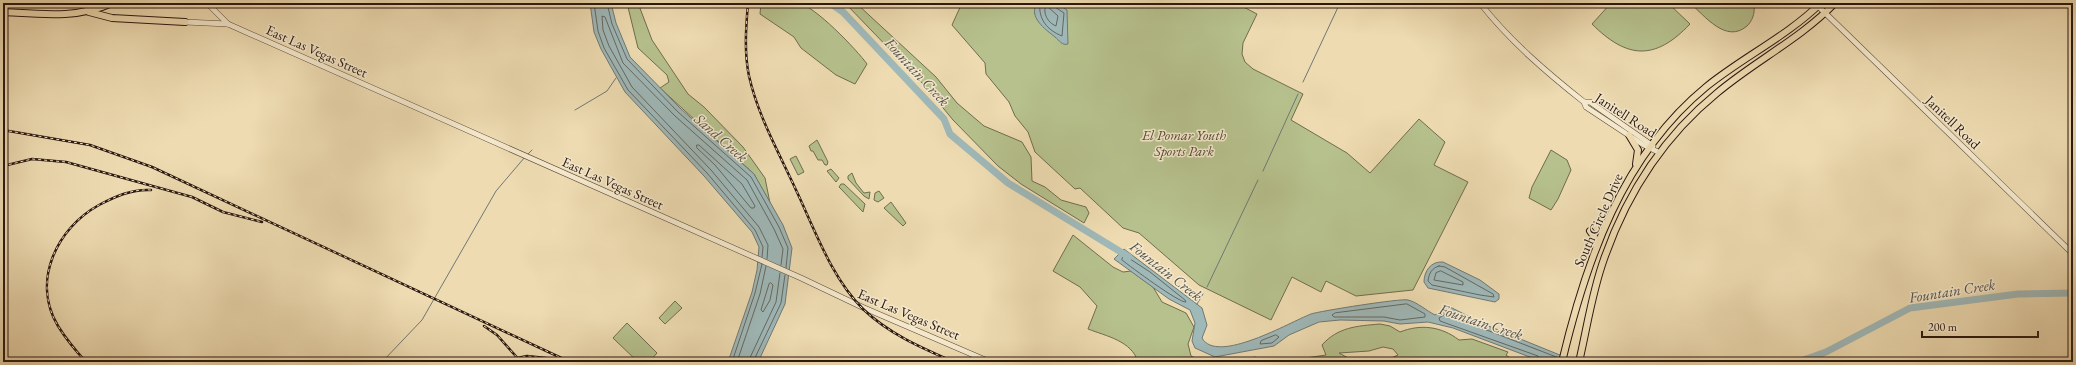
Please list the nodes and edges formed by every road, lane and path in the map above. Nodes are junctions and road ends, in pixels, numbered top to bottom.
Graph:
1 (112, 3) edge
2 (207, 3) edge
3 (1480, 3) edge
4 (1835, 3) edge
5 (1819, 4) edge
6 (3, 12) edge
7 (89, 12) junction
8 (1825, 13) junction
9 (185, 22) joint
10 (228, 24) junction
11 (1584, 102) junction
12 (1629, 135) junction
13 (1651, 146) junction
14 (1658, 152) junction
15 (1636, 168) junction
16 (1606, 224) junction
17 (1595, 249) junction
18 (2072, 253) edge
19 (990, 362) edge
20 (1562, 362) edge
21 (1579, 362) edge

1 - 7 main road
2 - 10 street, East Las Vegas Street
3 - 11 street, Janitell Road
4 - 8 main road, South Circle Drive
5 - 8 street, Janitell Road
5 - 13 main road, South Circle Drive
6 - 7 main road
7 - 9 main road
8 - 14 main road, South Circle Drive
8 - 18 street, Janitell Road
9 - 10 street, East Las Vegas Street
10 - 19 street, East Las Vegas Street
11 - 12 street, Janitell Road
11 - 13 street, Janitell Road
12 - 13 street, Janitell Road
12 - 15 main road
13 - 14 street, Janitell Road
13 - 15 main road, South Circle Drive
14 - 21 main road, South Circle Drive
15 - 16 main road, South Circle Drive
16 - 17 main road, South Circle Drive
16 - 17 main road
17 - 20 main road, South Circle Drive

